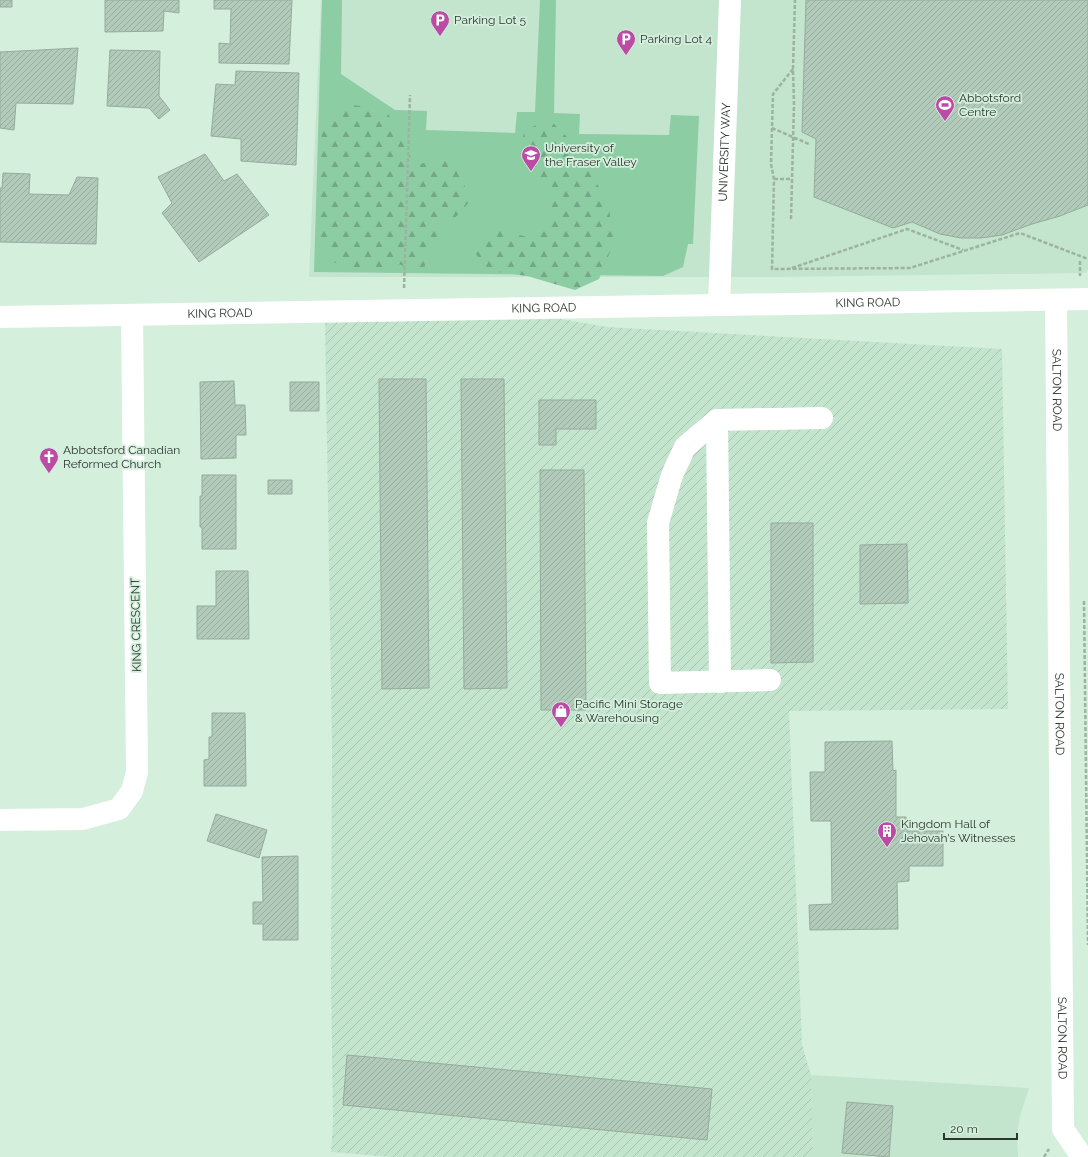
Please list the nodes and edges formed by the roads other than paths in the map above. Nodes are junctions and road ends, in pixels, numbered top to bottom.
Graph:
1 (730, 0) edge
2 (1088, 299) edge
3 (1056, 300) junction
4 (719, 305) junction
5 (132, 315) junction
6 (0, 317) edge
7 (822, 418) dead end
8 (717, 420) junction
9 (770, 680) dead end
10 (720, 682) junction
11 (0, 820) edge
12 (1082, 1157) edge

1 - 4 street, UNIVERSITY WAY
2 - 3 street, KING ROAD
3 - 4 street, KING ROAD
3 - 12 street, SALTON ROAD
4 - 5 street, KING ROAD
5 - 6 street, KING ROAD
5 - 11 street, KING CRESCENT
7 - 8 street
8 - 10 street
8 - 10 street
9 - 10 street

